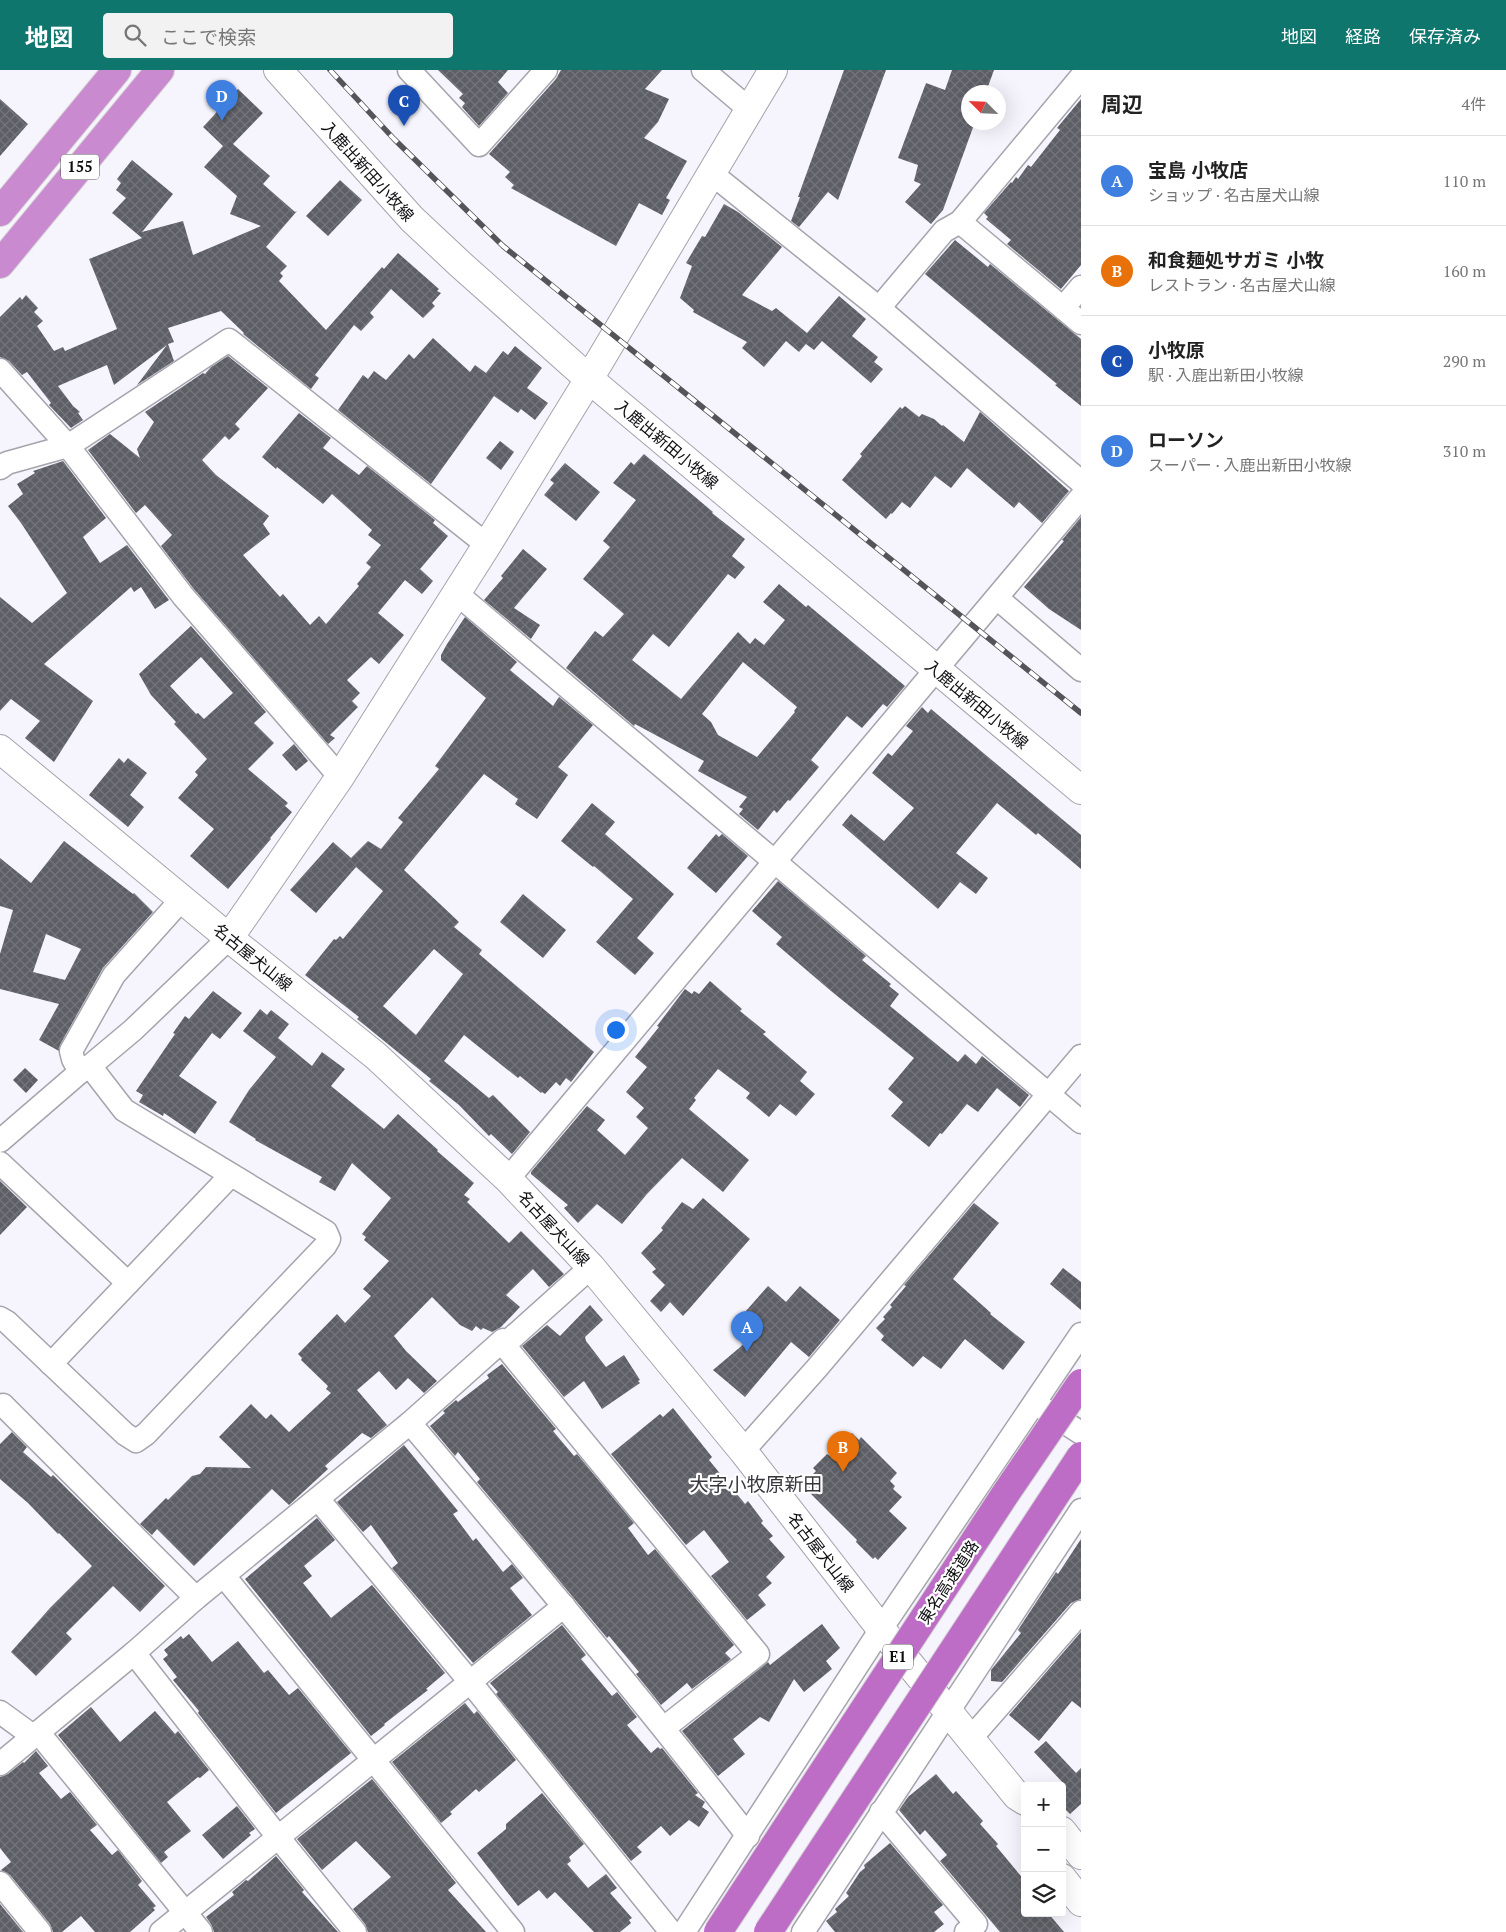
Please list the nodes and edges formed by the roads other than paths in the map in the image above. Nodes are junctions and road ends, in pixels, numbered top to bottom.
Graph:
1 (117, 70) edge
2 (160, 70) edge
3 (278, 70) edge
4 (409, 70) edge
5 (546, 70) edge
6 (704, 70) edge
7 (773, 70) edge
8 (1081, 77) edge
9 (750, 109) junction
10 (711, 172) junction
11 (0, 212) edge
12 (960, 222) junction
13 (0, 264) edge
14 (1081, 287) edge
15 (879, 308) junction
16 (1063, 308) junction
17 (1081, 323) edge
18 (0, 370) edge
19 (589, 379) junction
20 (68, 446) junction
21 (0, 468) edge
22 (1081, 482) edge
23 (1081, 497) edge
24 (487, 545) junction
25 (456, 593) junction
26 (997, 598) junction
27 (936, 670) junction
28 (1081, 670) edge
29 (0, 749) edge
30 (340, 777) junction
31 (1081, 790) edge
32 (774, 861) junction
33 (182, 899) junction
34 (229, 938) junction
35 (1081, 1056) edge
36 (85, 1069) junction
37 (1048, 1094) junction
38 (1081, 1122) edge
39 (0, 1141) edge
40 (0, 1163) edge
41 (231, 1175) junction
42 (508, 1179) junction
43 (591, 1267) junction
44 (128, 1283) junction
45 (0, 1318) edge
46 (1081, 1334) edge
47 (504, 1345) junction
48 (51, 1364) junction
49 (1081, 1383) edge
50 (1035, 1403) junction
51 (3, 1405) dead end
52 (410, 1423) junction
53 (1081, 1433) edge
54 (743, 1451) junction
55 (1081, 1456) edge
56 (318, 1499) junction
57 (1081, 1510) edge
58 (224, 1576) junction
59 (196, 1598) junction
60 (564, 1606) junction
61 (1081, 1612) edge
62 (881, 1629) junction
63 (134, 1653) junction
64 (471, 1683) junction
65 (948, 1711) junction
66 (0, 1712) edge
67 (664, 1728) junction
68 (36, 1734) junction
69 (971, 1738) junction
70 (373, 1761) junction
71 (0, 1764) edge
72 (1021, 1805) edge
73 (881, 1812) junction
74 (748, 1836) junction
75 (1066, 1836) edge
76 (278, 1837) junction
77 (1081, 1855) edge
78 (1066, 1883) edge
79 (0, 1884) edge
80 (1081, 1902) edge
81 (185, 1912) junction
82 (40, 1932) edge
83 (161, 1932) edge
84 (201, 1932) edge
85 (356, 1932) edge
86 (513, 1932) edge
87 (671, 1932) edge
88 (684, 1932) edge
89 (718, 1932) edge
90 (768, 1932) edge
91 (803, 1932) edge
92 (966, 1932) edge

1 - 11 highway, 155
2 - 13 highway, 155
3 - 19 main road, 入鹿出新田小牧線
4 - 5 street
6 - 9 street
7 - 9 main road
8 - 12 street
9 - 10 main road
10 - 15 street
10 - 19 main road
12 - 15 street
12 - 16 street
14 - 16 street
15 - 22 street
16 - 17 street
18 - 20 street
19 - 24 main road
19 - 27 main road, 入鹿出新田小牧線
20 - 21 street
20 - 24 street
20 - 30 street
23 - 26 street
24 - 25 main road
25 - 30 main road
25 - 32 street
26 - 27 street
26 - 28 street
27 - 31 main road, 入鹿出新田小牧線
27 - 32 street
29 - 33 main road, 名古屋犬山線
30 - 34 main road
32 - 37 street
32 - 42 street
33 - 34 main road, 名古屋犬山線
33 - 36 street
34 - 36 street
34 - 42 main road, 名古屋犬山線
35 - 37 street
36 - 39 street
36 - 41 street
37 - 38 street
37 - 54 street
40 - 44 street
41 - 44 street
41 - 48 street
42 - 43 main road, 名古屋犬山線
43 - 47 street
43 - 54 main road, 名古屋犬山線
44 - 48 street
45 - 48 street
46 - 50 street
47 - 52 street
47 - 67 street
49 - 89 highway, 東名高速道路 / E1, bridge
50 - 53 street
50 - 62 street
51 - 59 street
52 - 56 street
52 - 60 street
54 - 62 main road, 名古屋犬山線
55 - 90 highway, E1, bridge
56 - 58 street
56 - 64 street
57 - 65 street
58 - 59 street
58 - 70 street
59 - 63 street
60 - 64 street
60 - 67 street
61 - 69 street
62 - 65 main road, 名古屋犬山線
62 - 74 street
63 - 68 street
63 - 76 street
64 - 70 street
64 - 87 street
65 - 69 main road, 名古屋犬山線
65 - 73 street
66 - 68 street
67 - 74 street
68 - 71 street
68 - 81 street
69 - 72 main road, 名古屋犬山線
70 - 76 street
70 - 86 street
73 - 91 street
73 - 92 street
74 - 88 street
75 - 77 main road
76 - 81 street
76 - 85 street
78 - 80 main road
79 - 82 street
81 - 83 street
81 - 84 street

